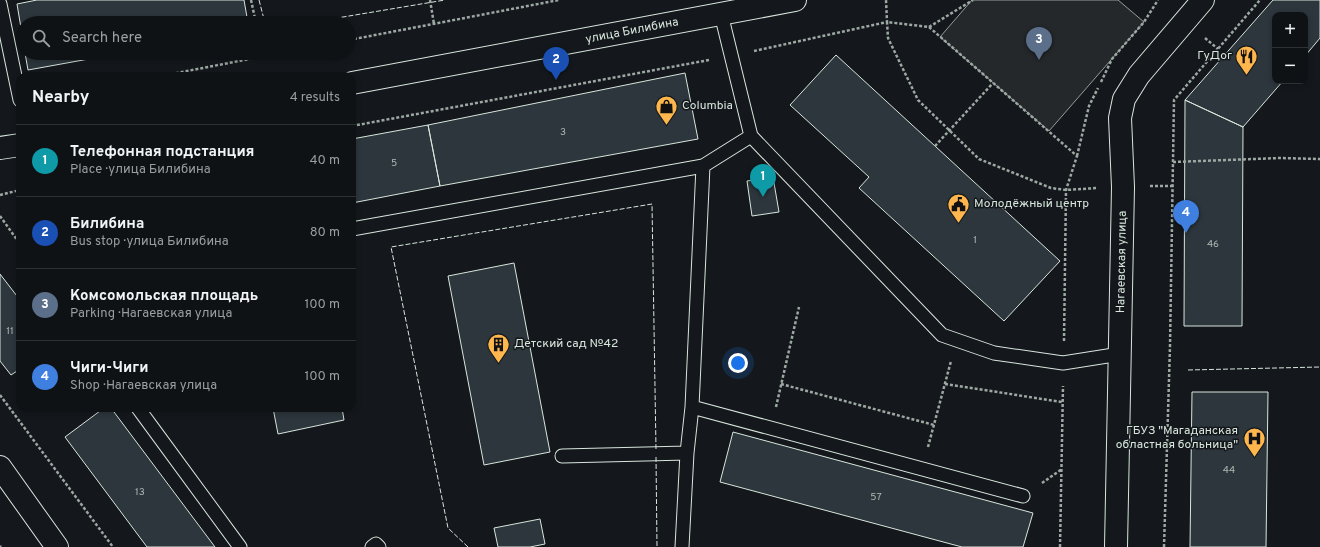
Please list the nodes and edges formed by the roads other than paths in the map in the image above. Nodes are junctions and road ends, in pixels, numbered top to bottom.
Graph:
1 (795, 0) edge
2 (1191, 0) edge
3 (1203, 0) edge
4 (0, 4) edge
5 (721, 14) junction
6 (1185, 21) junction
7 (16, 81) edge
8 (356, 82) edge
9 (751, 136) junction
10 (16, 146) edge
11 (0, 148) edge
12 (703, 166) junction
13 (356, 228) edge
14 (1120, 354) junction
15 (692, 407) junction
16 (141, 412) edge
17 (688, 453) junction
18 (562, 456) dead end
19 (0, 467) edge
20 (1023, 496) dead end
21 (57, 547) edge
22 (240, 547) edge
23 (372, 547) edge
24 (379, 547) edge
25 (682, 547) edge
26 (1116, 547) edge

1 - 5 main road, улица Билибина
2 - 6 main road, Нагаевская улица
3 - 6 main road
4 - 7 lane
5 - 8 main road, улица Билибина
5 - 9 lane
6 - 14 main road, Нагаевская улица
9 - 12 lane
9 - 14 lane
10 - 11 main road
12 - 13 lane
12 - 15 lane
14 - 26 main road, Нагаевская улица
15 - 17 lane
15 - 20 lane
16 - 22 lane
17 - 18 lane
17 - 25 lane
19 - 21 main road
23 - 24 lane

